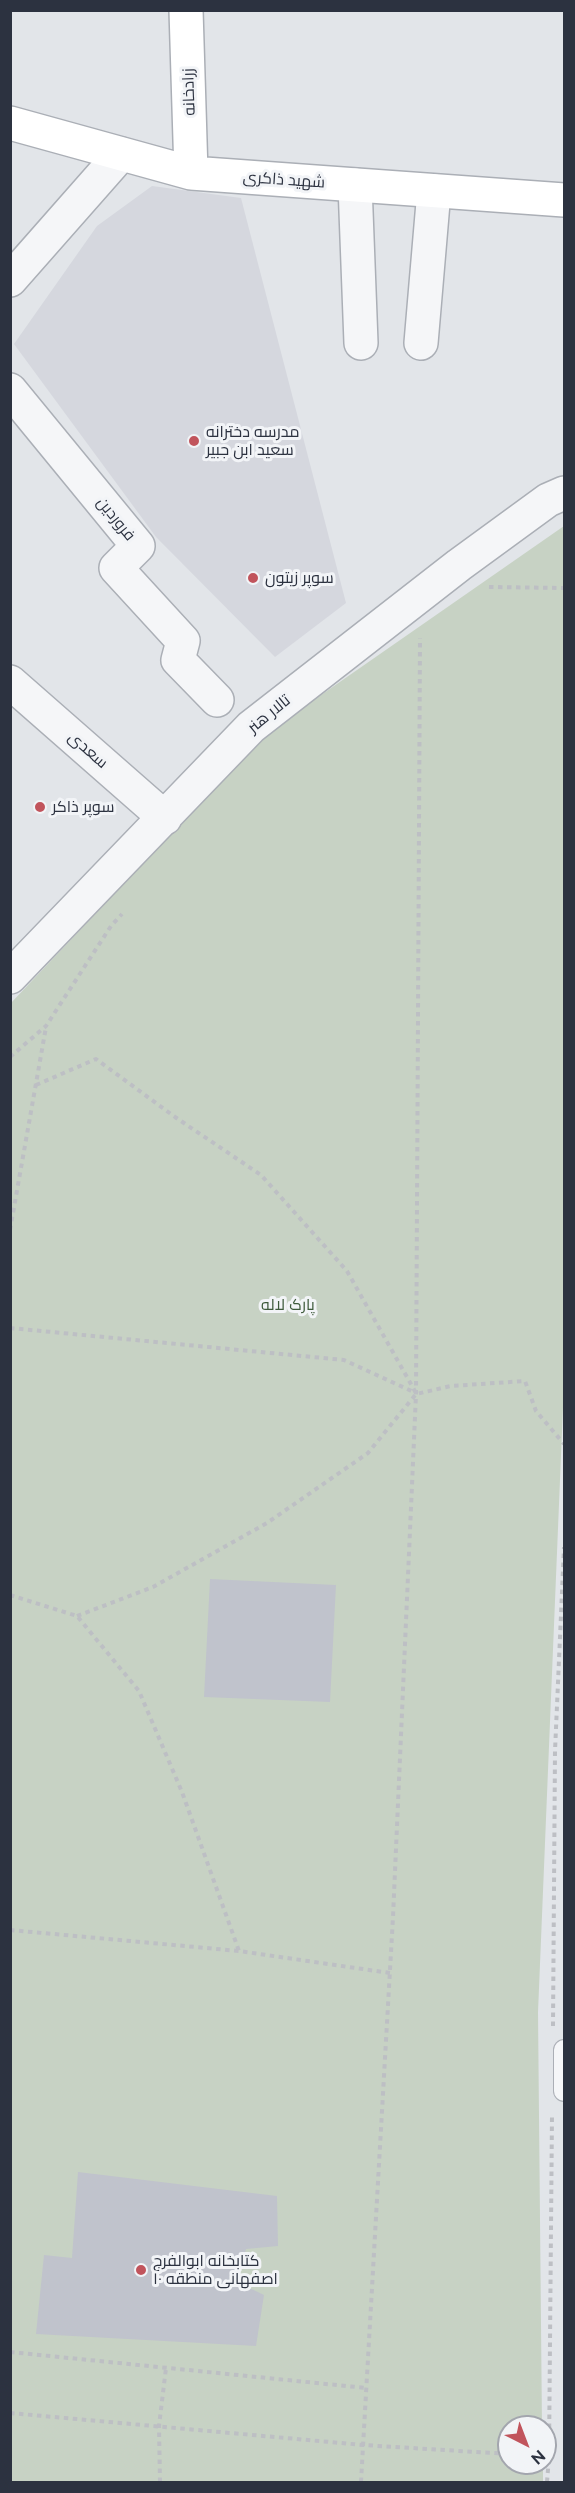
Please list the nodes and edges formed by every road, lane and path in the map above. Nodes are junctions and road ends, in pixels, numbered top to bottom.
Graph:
1 (186, 10) edge
2 (10, 123) edge
3 (121, 154) junction
4 (191, 173) junction
5 (355, 185) junction
6 (434, 191) junction
7 (564, 200) edge
8 (10, 280) edge
9 (361, 343) dead end
10 (421, 343) dead end
11 (10, 390) edge
12 (564, 493) edge
13 (564, 588) edge
14 (480, 593) dead end
15 (429, 631) dead end
16 (420, 637) junction
17 (411, 644) dead end
18 (10, 682) edge
19 (217, 700) dead end
20 (165, 818) junction
21 (127, 909) dead end
22 (10, 977) edge
23 (46, 1026) junction
24 (10, 1057) edge
25 (36, 1085) junction
26 (10, 1230) edge
27 (10, 1328) edge
28 (416, 1394) junction
29 (564, 1444) edge
30 (564, 1547) edge
31 (10, 1595) edge
32 (77, 1616) junction
33 (10, 1930) edge
34 (239, 1951) junction
35 (390, 1973) junction
36 (559, 2044) edge
37 (564, 2091) edge
38 (552, 2110) dead end
39 (10, 2352) edge
40 (166, 2368) junction
41 (366, 2388) junction
42 (10, 2413) edge
43 (548, 2415) edge
44 (159, 2426) junction
45 (363, 2445) junction
46 (497, 2453) edge
47 (160, 2482) edge
48 (361, 2482) edge

1 - 4 street, زرادخانه
2 - 3 street, شهید ذاکری
3 - 4 street, شهید ذاکری
3 - 8 street
4 - 5 street, شهید ذاکری
5 - 6 street, شهید ذاکری
5 - 9 street
6 - 7 street, شهید ذاکری
6 - 10 street
11 - 19 street, فروردین
12 - 20 street, تالار هنر
13 - 14 path
15 - 16 path
16 - 17 path
16 - 28 path
18 - 20 street, سعدی
20 - 22 street, تالار هنر
21 - 23 path
23 - 24 path
23 - 25 path
25 - 26 path
25 - 28 path
27 - 28 path
28 - 29 path
28 - 32 path
28 - 35 path
30 - 36 path
31 - 32 path
32 - 34 path
33 - 34 path
34 - 35 path
35 - 41 path
36 - 37 lane
38 - 43 path
39 - 40 path
40 - 41 path
40 - 44 path
41 - 45 path
42 - 44 path
44 - 45 path
44 - 47 path
45 - 46 path
45 - 48 path

